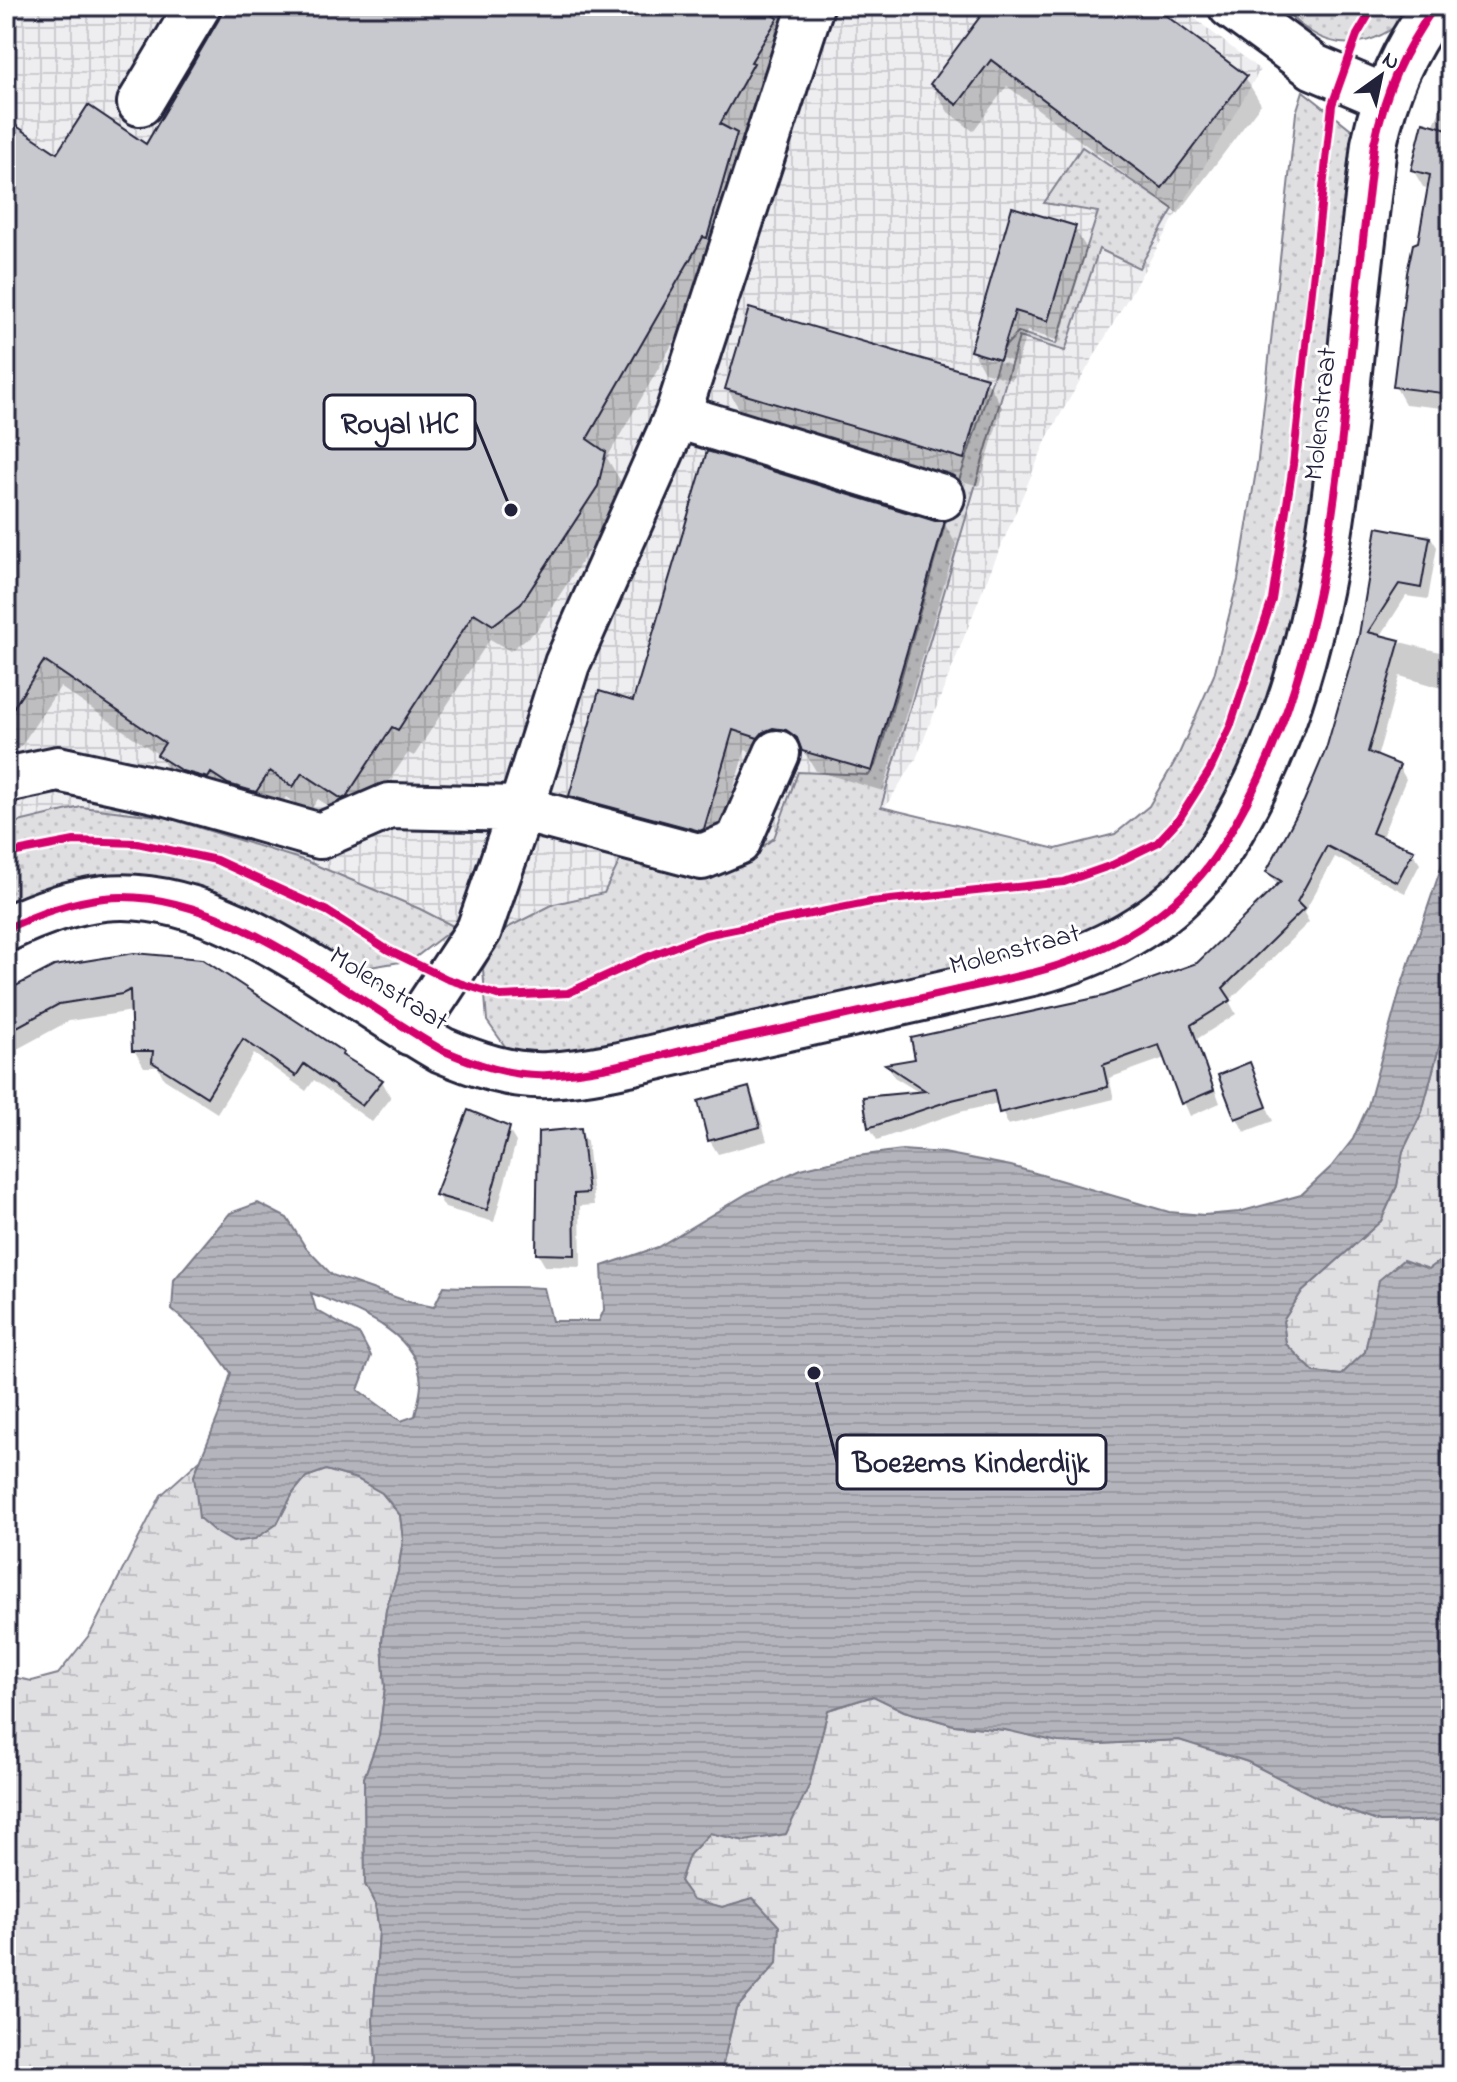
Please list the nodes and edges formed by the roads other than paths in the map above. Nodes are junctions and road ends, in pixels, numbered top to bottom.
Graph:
1 (198, 6) edge
2 (811, 6) edge
3 (1231, 6) edge
4 (1435, 6) edge
5 (1385, 97) junction
6 (140, 103) dead end
7 (677, 416) junction
8 (942, 497) dead end
9 (777, 753) dead end
10 (6, 780) edge
11 (521, 809) junction
12 (6, 929) edge
13 (411, 1033) junction

1 - 6 street
2 - 7 street
3 - 5 street
4 - 5 street, Molenstraat
5 - 13 street, Molenstraat
7 - 8 street
7 - 11 street
9 - 11 street
10 - 11 street
11 - 13 street
12 - 13 street, Molenstraat

